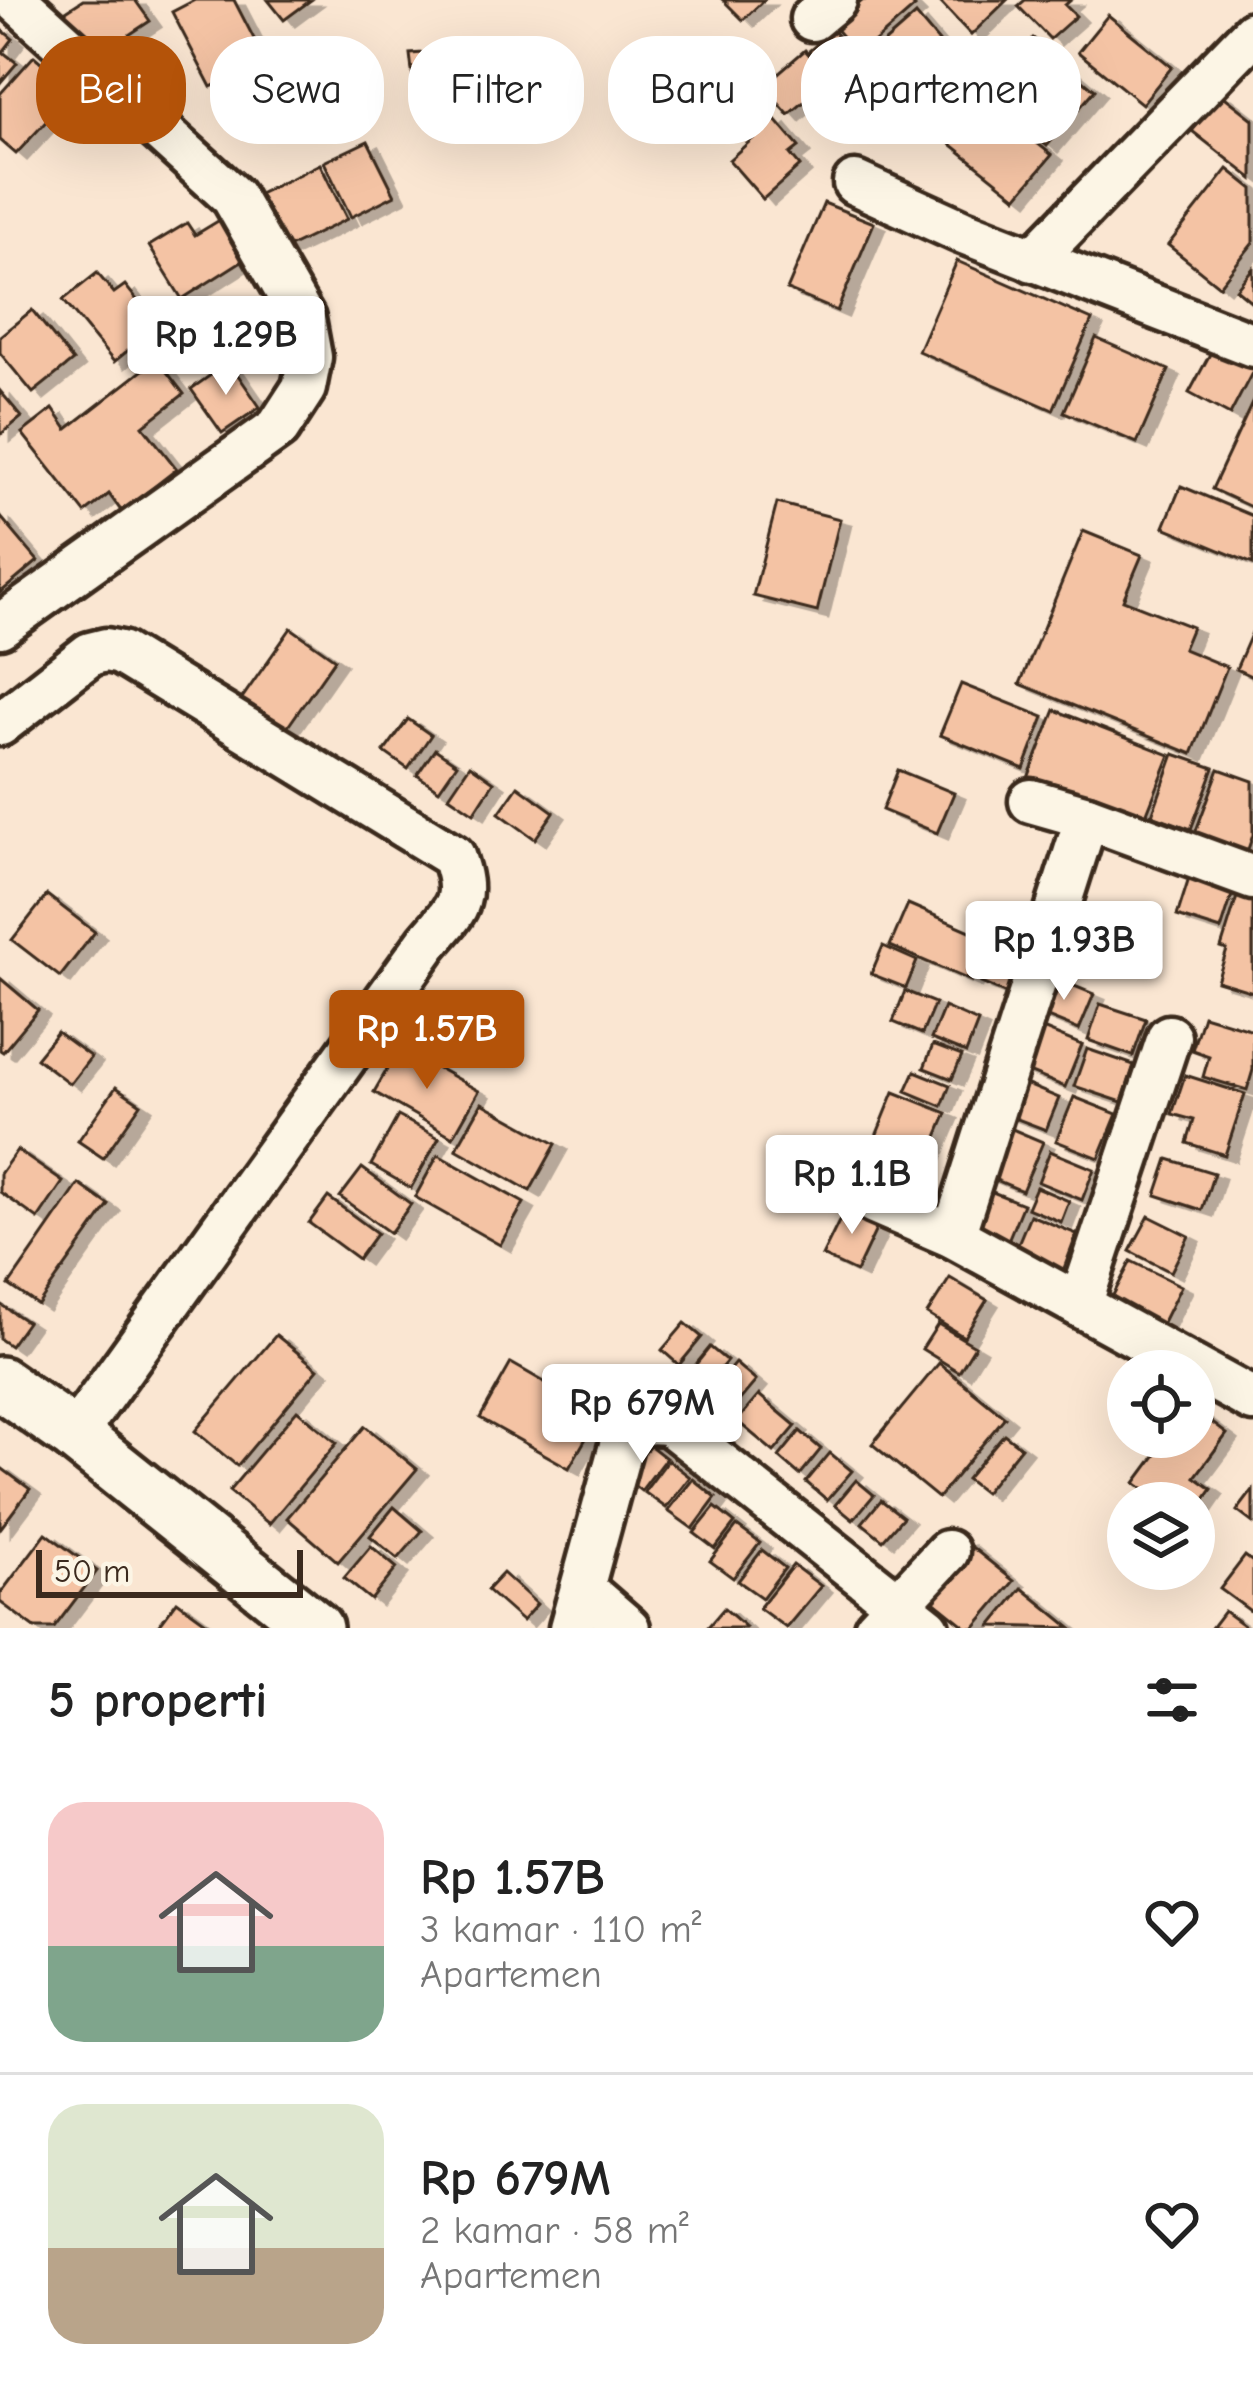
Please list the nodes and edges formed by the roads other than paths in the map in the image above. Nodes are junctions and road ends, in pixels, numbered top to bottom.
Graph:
1 (16, 0) edge
2 (1253, 33) edge
3 (855, 183) dead end
4 (1033, 260) junction
5 (1253, 345) edge
6 (0, 626) edge
7 (0, 724) edge
8 (1031, 801) dead end
9 (1087, 817) junction
10 (1253, 878) edge
11 (1169, 1037) dead end
12 (874, 1202) dead end
13 (953, 1236) junction
14 (1080, 1305) junction
15 (0, 1383) edge
16 (1253, 1400) edge
17 (74, 1435) junction
18 (947, 1552) dead end
19 (577, 1608) edge
20 (901, 1621) edge
21 (316, 1628) edge
22 (628, 1628) edge

1 - 6 street
2 - 4 street
3 - 4 street
4 - 5 street
7 - 17 street
8 - 9 street
9 - 10 street
9 - 13 street
11 - 14 street
12 - 13 street
13 - 14 street
14 - 16 street
15 - 17 street
17 - 21 street
18 - 20 street
19 - 20 street
19 - 22 street

